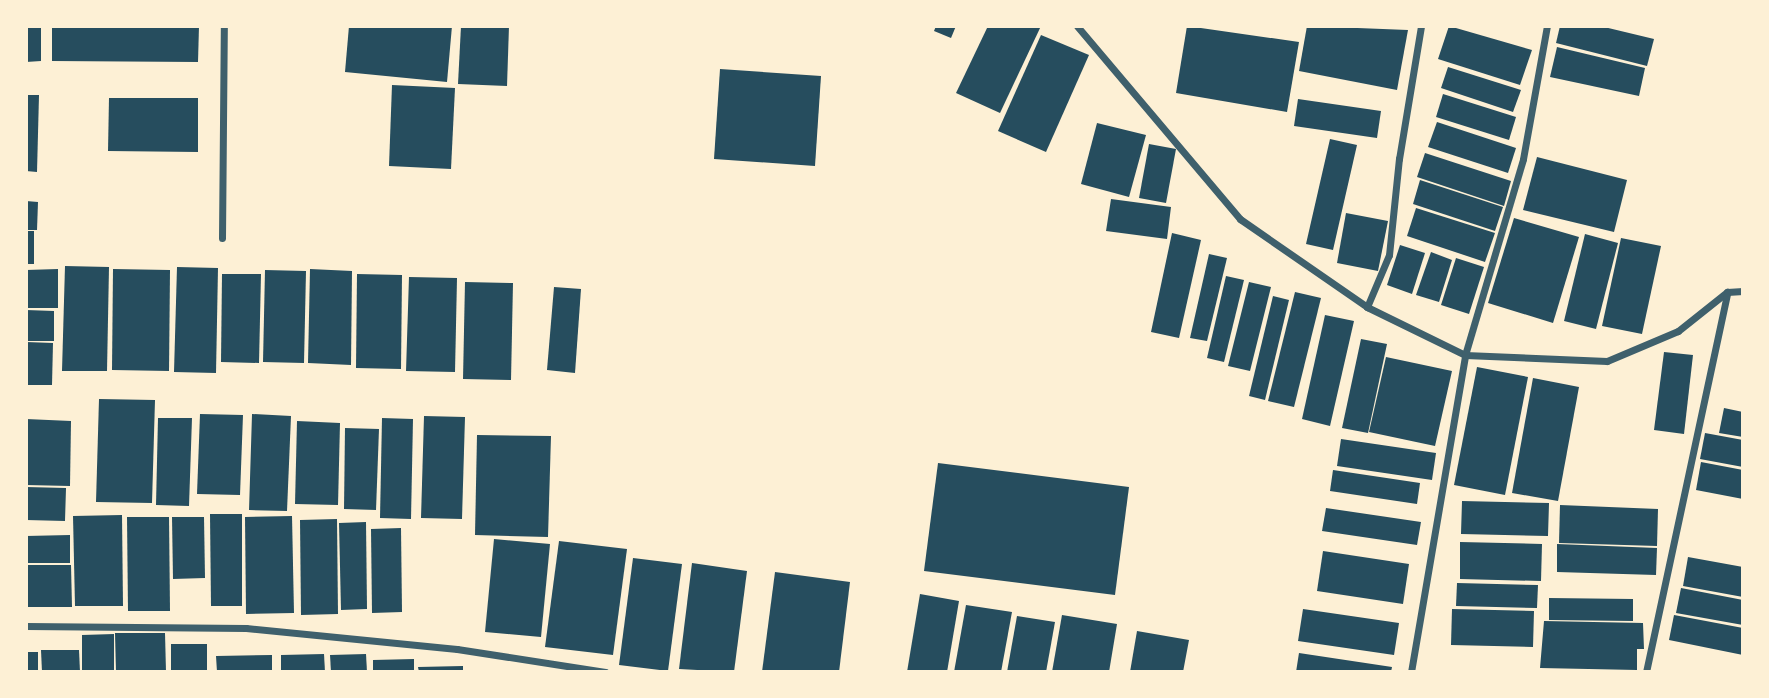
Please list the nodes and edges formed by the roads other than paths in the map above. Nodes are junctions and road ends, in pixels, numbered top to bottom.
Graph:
1 (225, 26) edge
2 (1077, 26) edge
3 (1420, 26) edge
4 (1547, 26) edge
5 (222, 238) dead end
6 (1743, 291) edge
7 (1727, 292) junction
8 (1367, 307) junction
9 (1465, 355) junction
10 (26, 626) edge
11 (605, 672) edge
12 (1411, 672) edge
13 (1647, 672) edge

1 - 5 street
2 - 8 street
3 - 8 street
4 - 9 street
6 - 7 street
7 - 9 street
7 - 13 street
8 - 9 street
9 - 12 street
10 - 11 street

